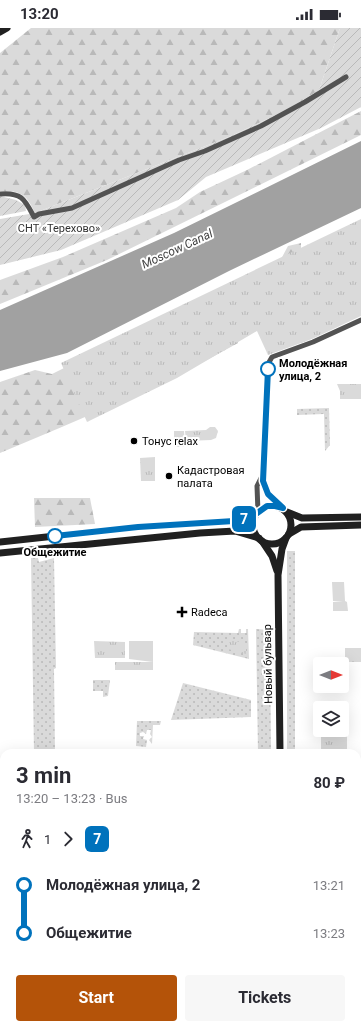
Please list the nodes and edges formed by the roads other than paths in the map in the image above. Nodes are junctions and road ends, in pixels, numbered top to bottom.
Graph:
1 (7, 28) edge
2 (0, 32) edge
3 (346, 77) dead end
4 (0, 194) edge
5 (361, 320) edge
6 (263, 473) junction
7 (285, 510) junction
8 (257, 513) junction
9 (361, 517) edge
10 (361, 525) edge
11 (288, 536) junction
12 (260, 539) junction
13 (0, 542) edge
14 (0, 553) edge
15 (278, 575) junction
16 (280, 749) edge

1 - 2 main road
3 - 4 street
5 - 6 street
6 - 7 street
6 - 8 street
7 - 8 main road
7 - 9 main road
7 - 11 main road
8 - 12 main road
8 - 13 main road
10 - 11 main road
11 - 12 main road
11 - 15 main road, Новый бульвар
12 - 14 main road
12 - 15 main road, Новый бульвар
15 - 16 main road, Новый бульвар

